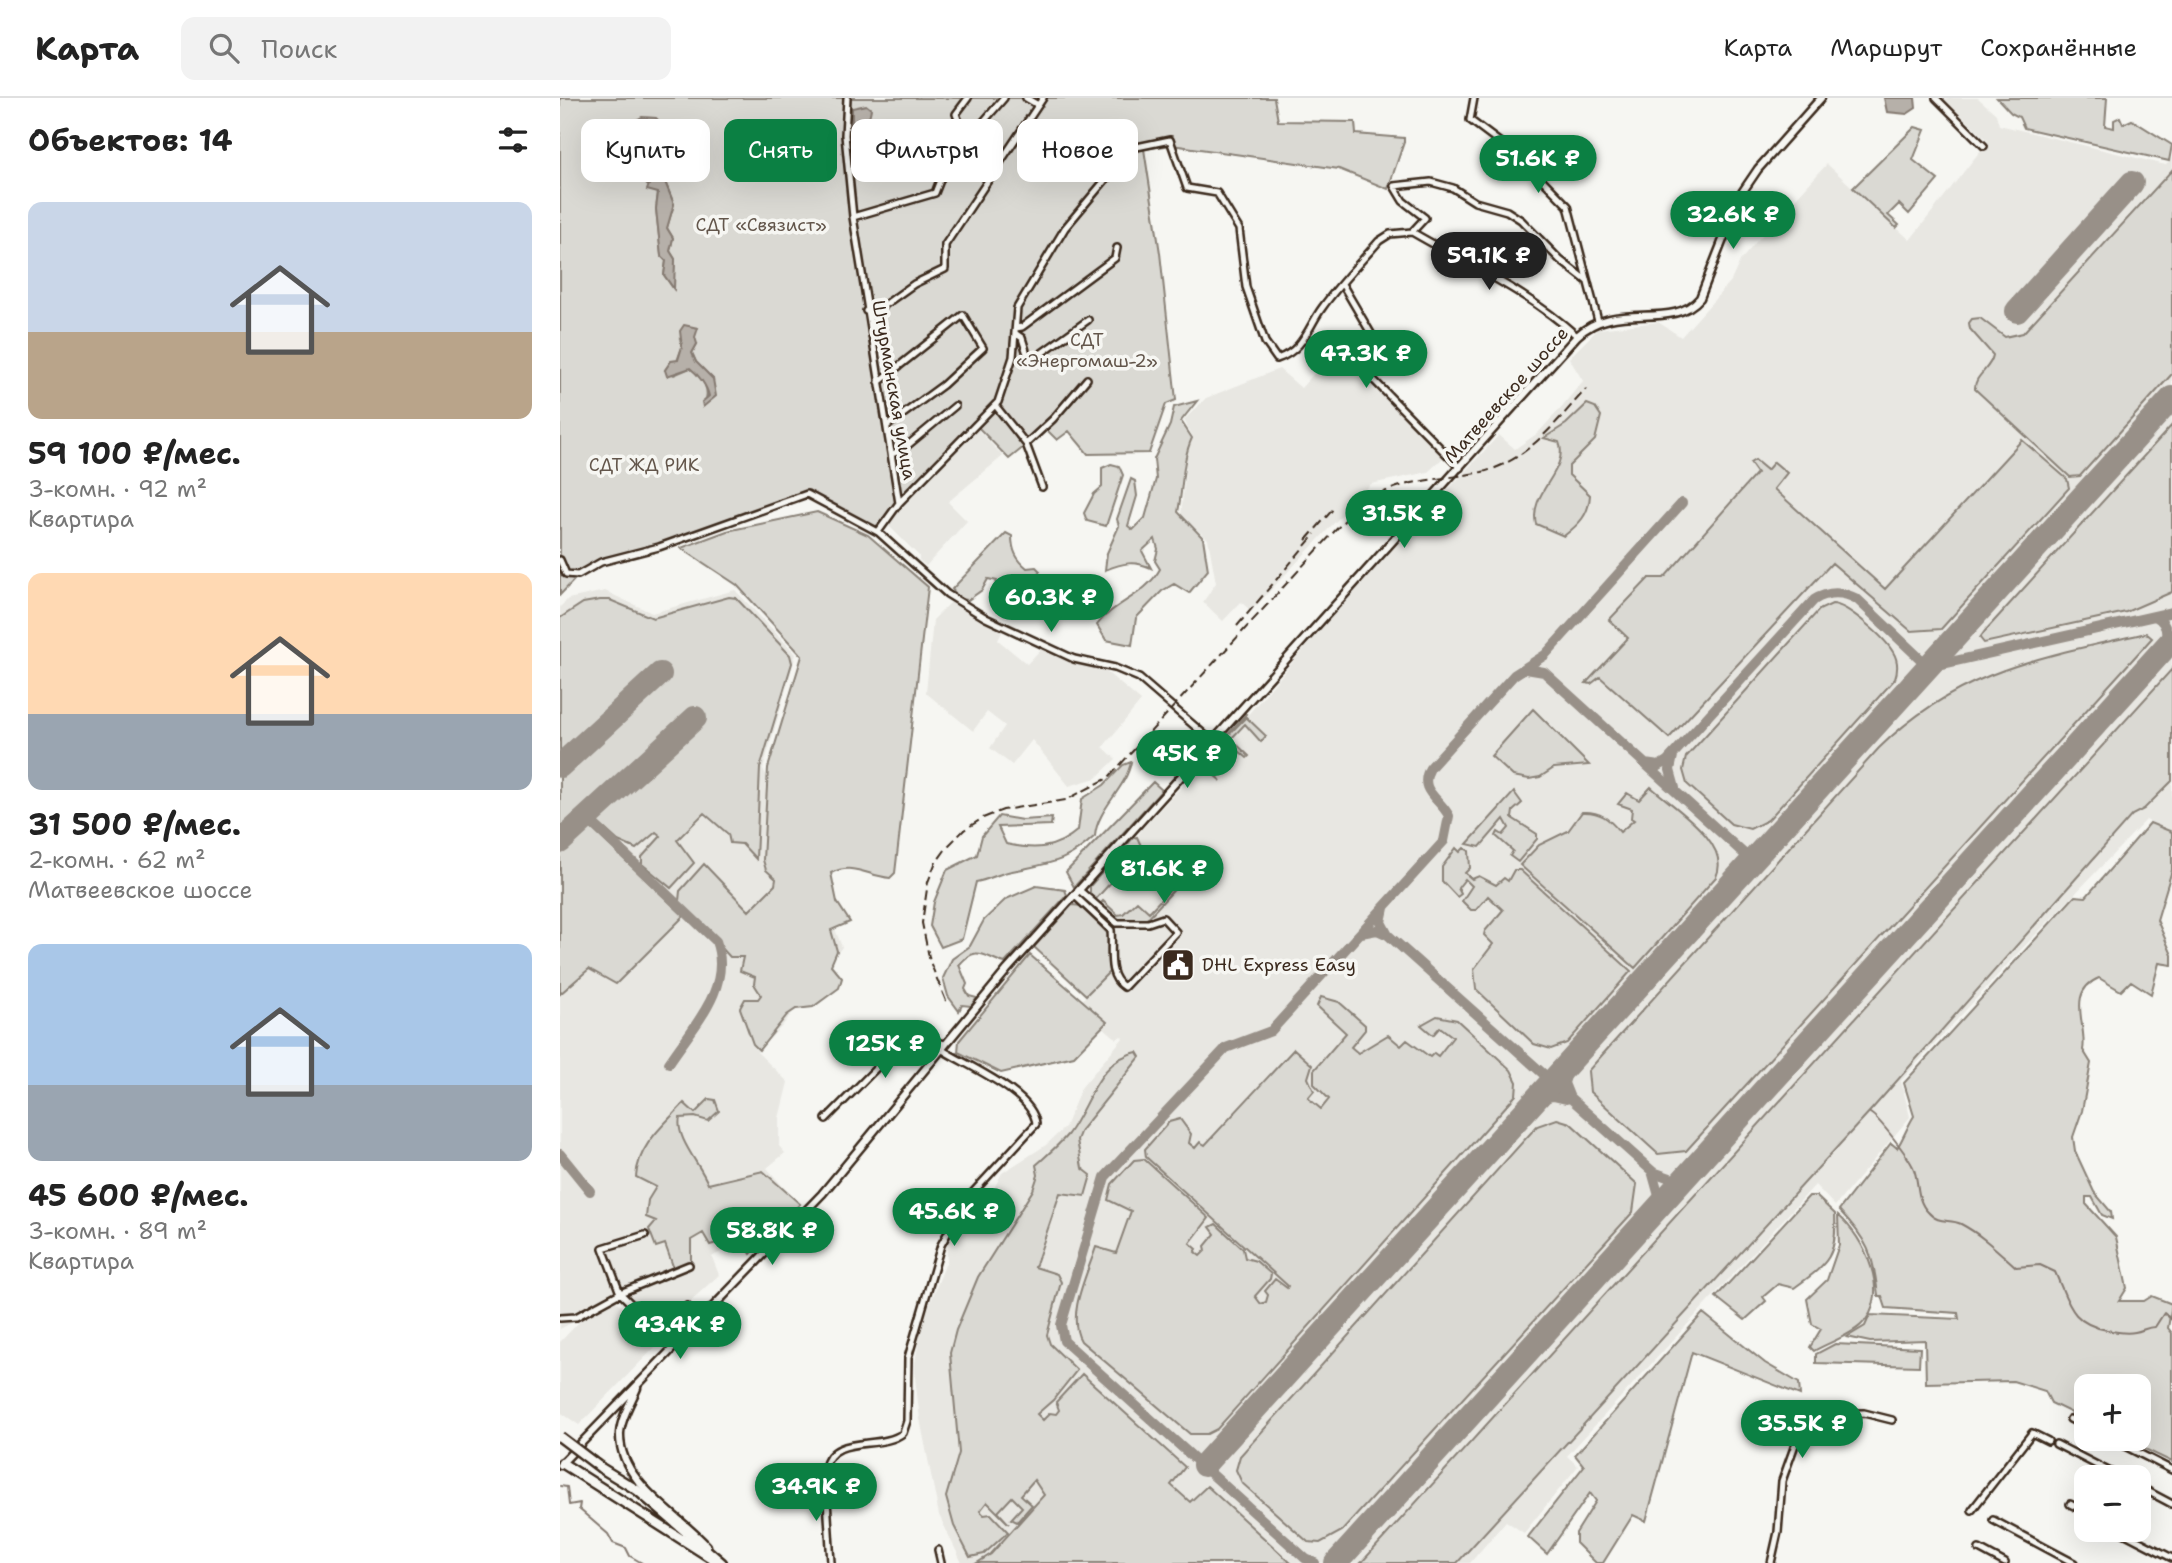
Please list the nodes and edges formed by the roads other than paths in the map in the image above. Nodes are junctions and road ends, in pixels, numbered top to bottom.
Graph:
1 (847, 98) edge
2 (968, 98) edge
3 (1004, 98) edge
4 (1026, 98) edge
5 (1044, 98) edge
6 (1474, 98) edge
7 (1821, 98) edge
8 (1936, 98) edge
9 (1038, 105) junction
10 (959, 119) edge
11 (986, 119) edge
12 (1984, 146) dead end
13 (939, 182) edge
14 (853, 217) junction
15 (1412, 232) junction
16 (1117, 248) dead end
17 (1587, 281) junction
18 (1342, 284) junction
19 (866, 311) junction
20 (1088, 320) dead end
21 (1598, 321) junction
22 (1016, 330) junction
23 (1577, 336) junction
24 (1087, 379) dead end
25 (879, 382) junction
26 (995, 405) junction
27 (955, 406) dead end
28 (887, 426) junction
29 (1027, 444) junction
30 (892, 454) junction
31 (1460, 468) junction
32 (1042, 487) dead end
33 (900, 503) junction
34 (878, 533) junction
35 (560, 560) edge
36 (1213, 742) junction
37 (1077, 893) junction
38 (943, 1047) junction
39 (826, 1119) dead end
40 (645, 1235) dead end
41 (689, 1265) dead end
42 (620, 1293) junction
43 (560, 1318) edge
44 (701, 1320) junction
45 (640, 1383) junction
46 (2070, 1419) dead end
47 (1892, 1420) dead end
48 (2074, 1421) edge
49 (560, 1437) edge
50 (2048, 1441) dead end
51 (2056, 1444) dead end
52 (2135, 1451) edge
53 (561, 1463) edge
54 (2097, 1465) edge
55 (2172, 1470) edge
56 (2151, 1493) edge
57 (2070, 1504) dead end
58 (2172, 1504) edge
59 (2074, 1506) edge
60 (1972, 1510) dead end
61 (1993, 1520) dead end
62 (2141, 1542) edge
63 (1979, 1549) dead end
64 (938, 1550) dead end
65 (2172, 1558) edge
66 (717, 1560) edge
67 (831, 1563) edge
68 (941, 1563) edge
69 (1771, 1563) edge
70 (2005, 1563) edge
71 (2074, 1563) edge

1 - 14 street, Штурманская улица
2 - 10 street
3 - 11 street
4 - 9 street
5 - 9 street
6 - 17 street
7 - 21 main road, Матвеевское шоссе
8 - 12 street
9 - 19 street
13 - 14 street
14 - 19 street, Штурманская улица
15 - 17 street
15 - 18 street
15 - 23 street
16 - 22 street
17 - 21 street
18 - 22 street
18 - 31 street
19 - 25 street, Штурманская улица
20 - 22 street
21 - 23 main road, Матвеевское шоссе
22 - 26 street
23 - 31 main road, Матвеевское шоссе
24 - 29 street
25 - 28 street, Штурманская улица
25 - 28 street
26 - 29 street
26 - 33 street
27 - 30 street
28 - 30 street, Штурманская улица
29 - 32 street
30 - 33 street, Штурманская улица
31 - 36 main road, Матвеевское шоссе
33 - 34 street, Штурманская улица
34 - 35 street
34 - 36 street
36 - 37 main road, Матвеевское шоссе
37 - 37 street
37 - 38 main road, Матвеевское шоссе
38 - 39 street
38 - 44 main road, Матвеевское шоссе
38 - 67 street
40 - 42 street
41 - 42 street
42 - 43 street
42 - 44 street
44 - 45 main road, Матвеевское шоссе
45 - 53 main road, Матвеевское шоссе
45 - 66 main road
46 - 48 street
47 - 69 street
49 - 66 highway, bridge
50 - 60 street
51 - 54 street
52 - 55 street
53 - 66 highway
56 - 58 street
57 - 59 street
61 - 71 street
62 - 65 street
63 - 70 street
64 - 68 street

